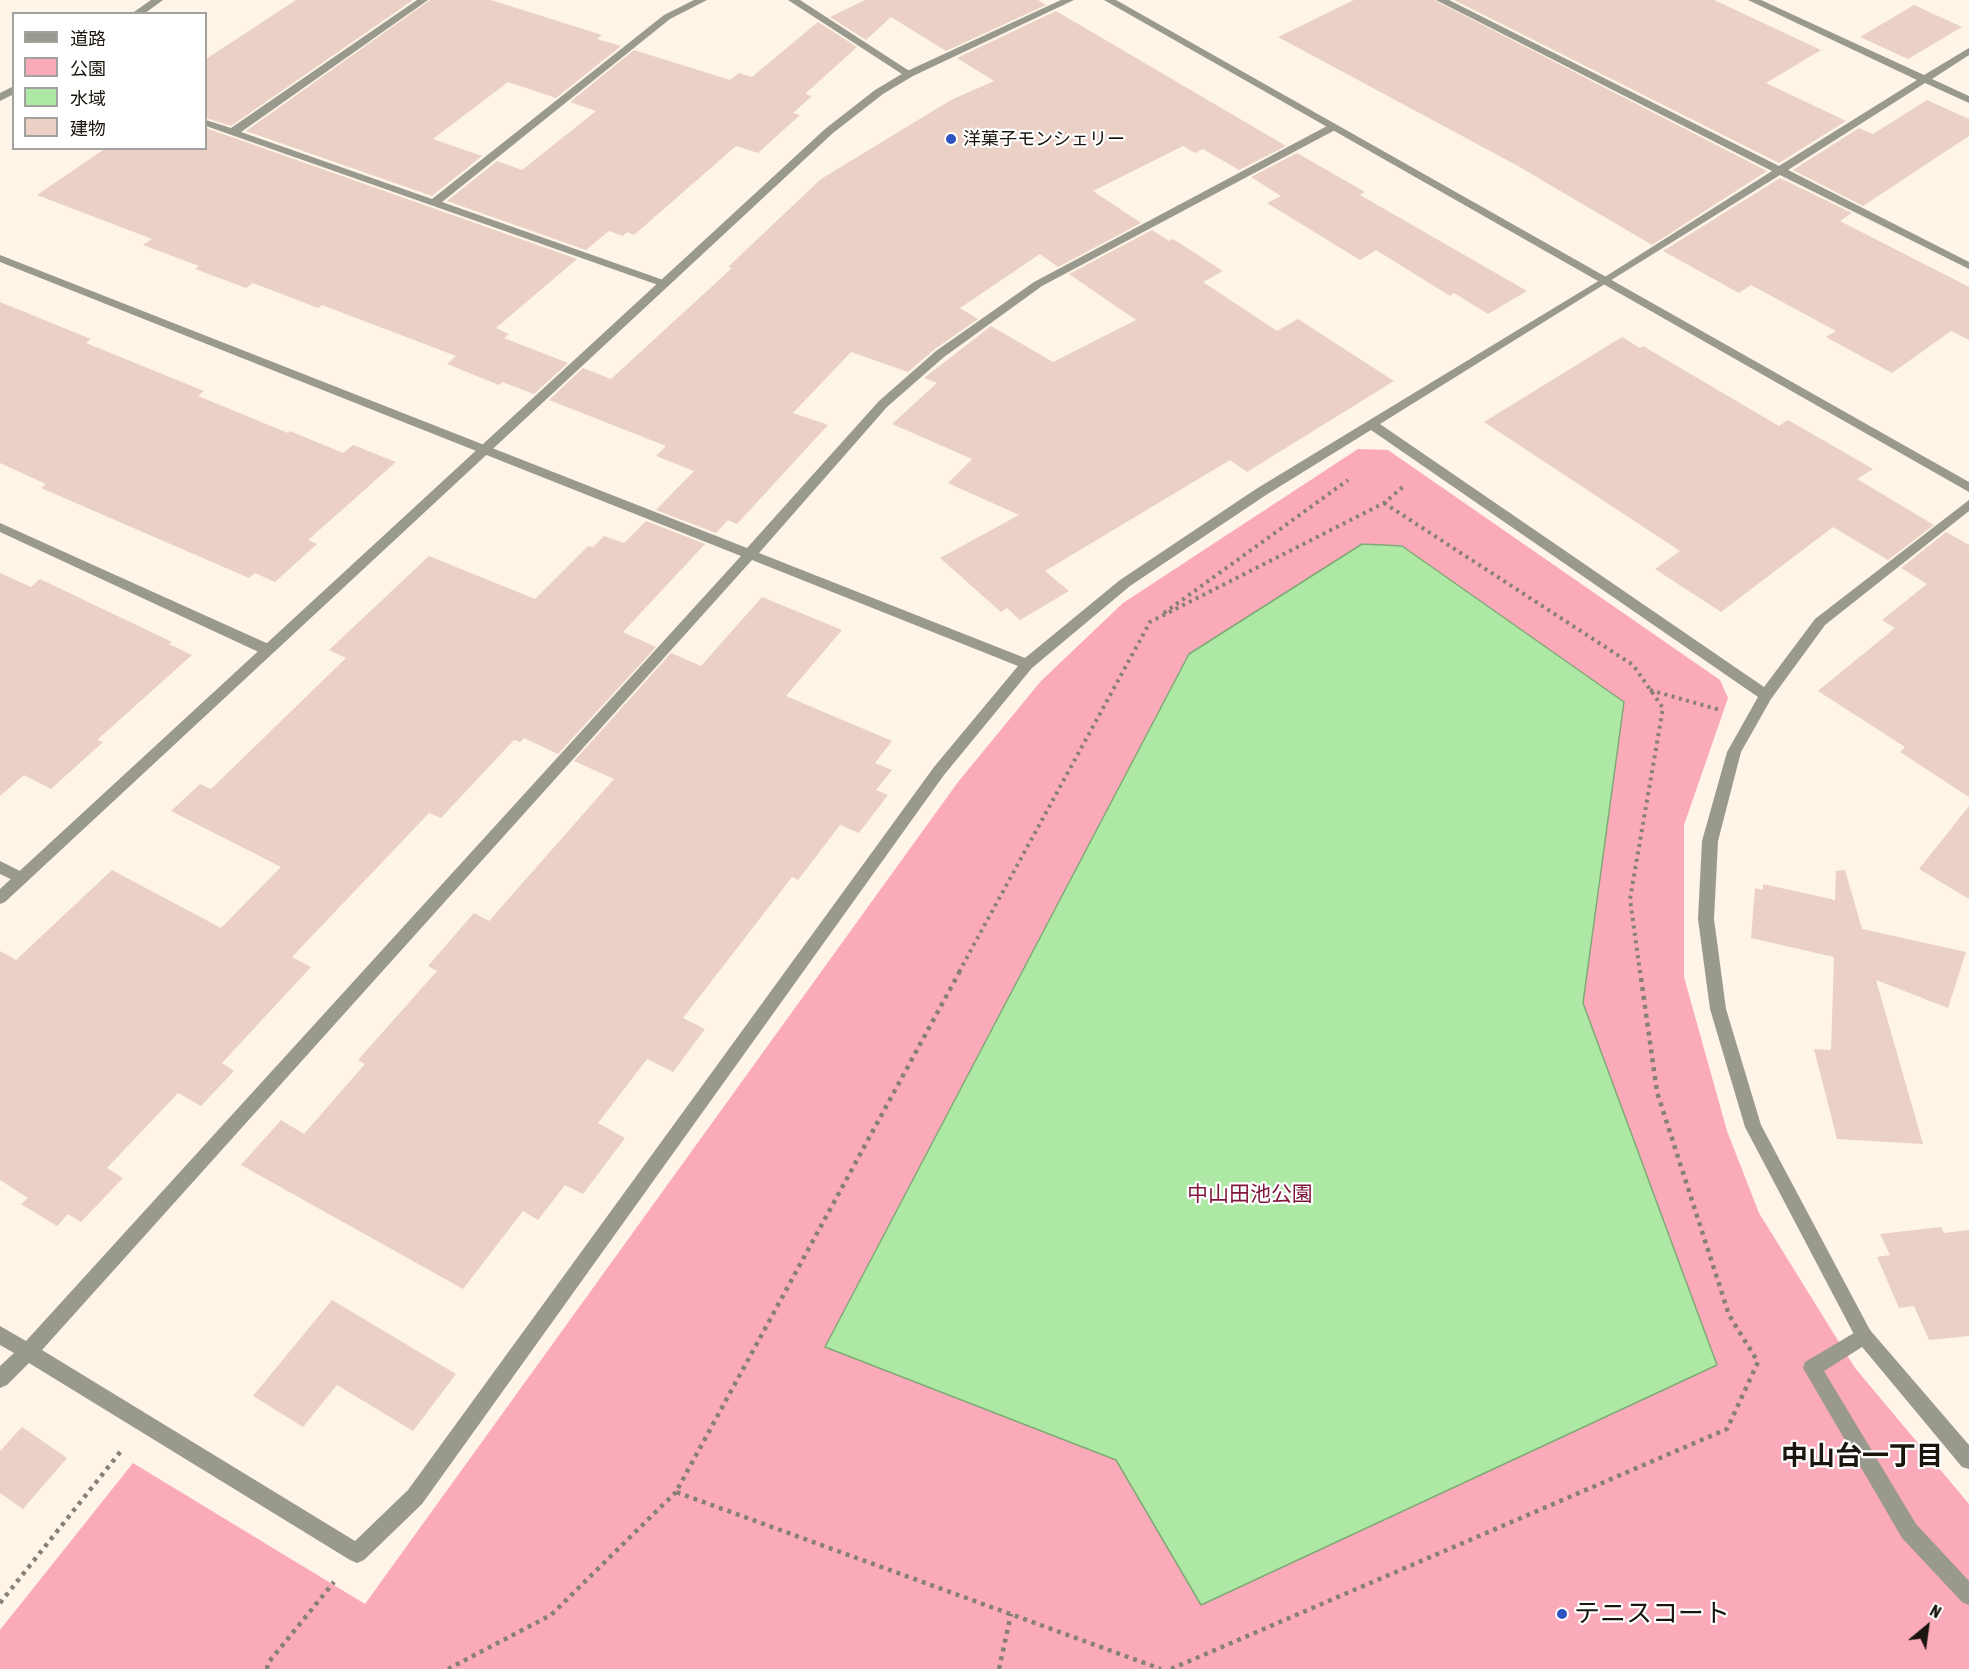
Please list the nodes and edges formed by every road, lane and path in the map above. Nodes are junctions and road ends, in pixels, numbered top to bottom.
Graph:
1 (158, 0) edge
2 (423, 0) edge
3 (702, 0) edge
4 (792, 0) edge
5 (1069, 0) edge
6 (1109, 0) edge
7 (1441, 0) edge
8 (1753, 0) edge
9 (139, 12) edge
10 (1969, 51) edge
11 (909, 74) junction
12 (1925, 79) junction
13 (1969, 100) edge
14 (207, 123) edge
15 (1333, 127) junction
16 (233, 132) junction
17 (1780, 170) junction
18 (436, 201) junction
19 (0, 258) edge
20 (1969, 266) edge
21 (1604, 282) junction
22 (665, 284) junction
23 (1371, 424) junction
24 (1398, 444) junction
25 (487, 450) junction
26 (1969, 488) edge
27 (1969, 504) edge
28 (0, 527) edge
29 (749, 555) junction
30 (1154, 620) junction
31 (268, 650) junction
32 (1027, 663) junction
33 (1650, 690) junction
34 (1766, 695) junction
35 (1752, 720) junction
36 (0, 867) edge
37 (21, 878) junction
38 (0, 898) edge
39 (0, 1335) edge
40 (1864, 1336) junction
41 (28, 1352) junction
42 (0, 1379) edge
43 (144, 1423) junction
44 (1969, 1460) edge
45 (676, 1492) junction
46 (357, 1553) junction
47 (1969, 1595) edge
48 (0, 1603) edge
49 (1011, 1614) junction
50 (267, 1669) edge
51 (448, 1669) edge
52 (999, 1669) edge
53 (1161, 1669) edge
54 (1171, 1669) edge

1 - 9 street
2 - 16 street
3 - 18 street
4 - 11 street
5 - 11 street
6 - 15 street
7 - 17 street
8 - 12 street
10 - 12 street
11 - 22 street
12 - 13 street
12 - 17 street
14 - 16 street
15 - 21 street
15 - 29 street
16 - 18 street
17 - 20 street
17 - 21 street
18 - 22 street
19 - 25 street
21 - 23 street
21 - 26 street
22 - 25 street
23 - 24 street
23 - 32 street
24 - 30 path
24 - 34 street
25 - 29 street
25 - 31 street
27 - 34 street
28 - 31 street
29 - 32 street
29 - 41 street
30 - 33 path
30 - 45 path
31 - 37 street
32 - 46 street
33 - 35 path
33 - 54 path
34 - 35 street
35 - 40 street
36 - 37 street
37 - 38 street
39 - 41 street
40 - 44 street
40 - 47 street
41 - 42 street
41 - 43 street
43 - 46 street
43 - 48 path
45 - 49 path
45 - 51 path
46 - 50 path
49 - 52 path
49 - 53 path

